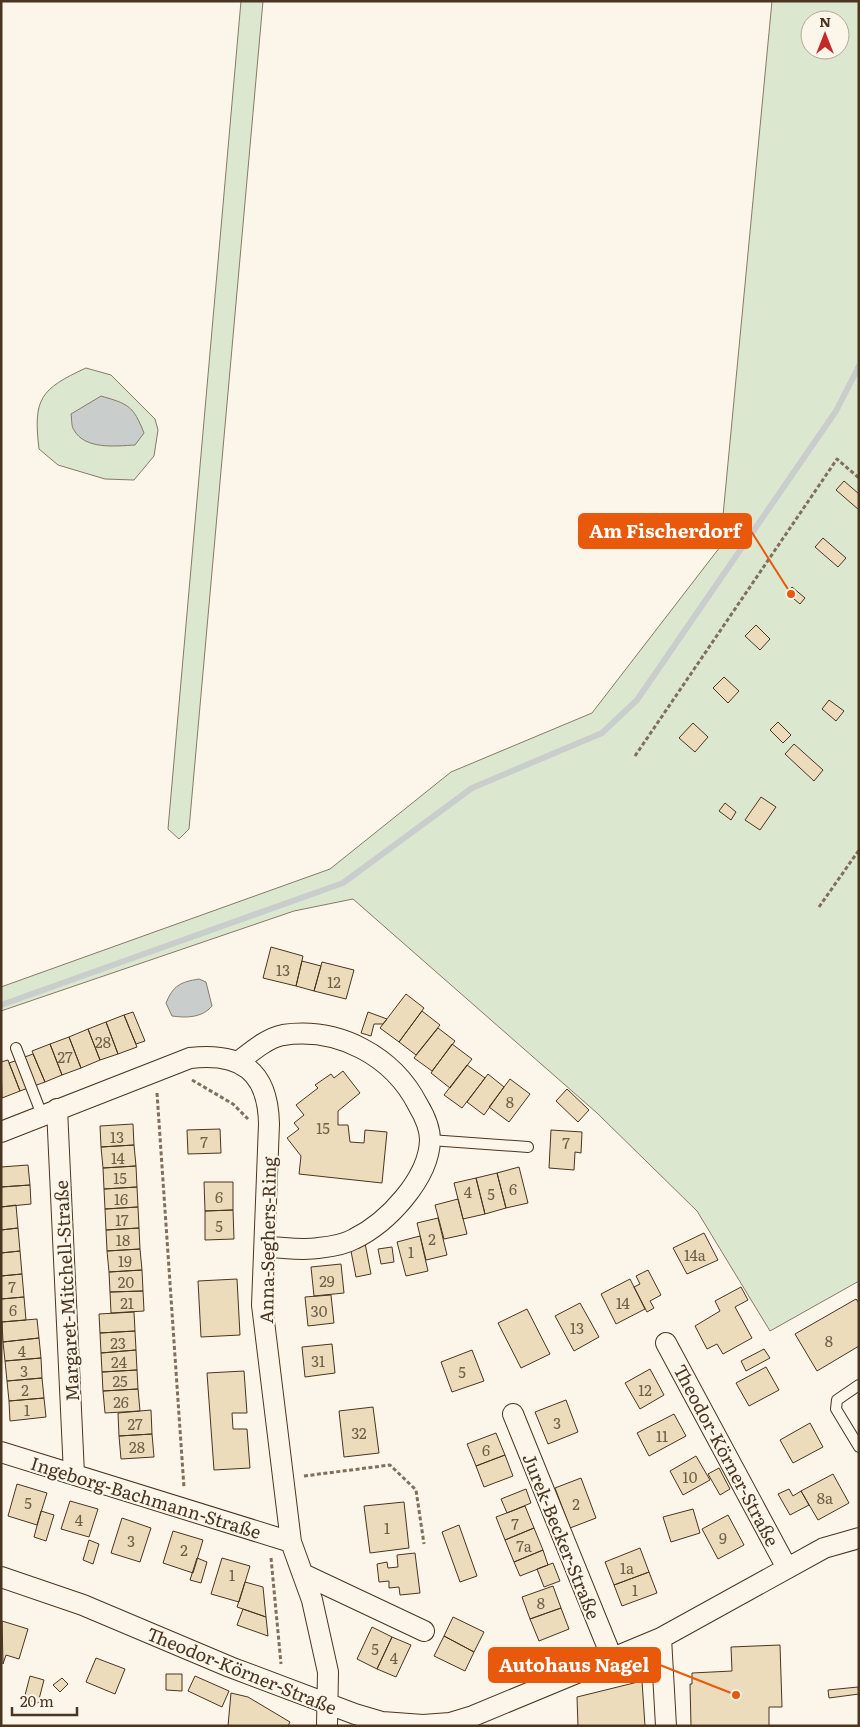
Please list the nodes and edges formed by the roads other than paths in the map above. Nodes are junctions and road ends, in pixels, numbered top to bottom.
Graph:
1 (16, 1048) dead end
2 (238, 1062) junction
3 (49, 1112) junction
4 (1, 1132) edge
5 (430, 1140) junction
6 (528, 1147) dead end
7 (265, 1247) junction
8 (666, 1343) dead end
9 (859, 1385) edge
10 (513, 1414) dead end
11 (859, 1447) edge
12 (1, 1452) edge
13 (74, 1474) junction
14 (859, 1538) edge
15 (291, 1542) junction
16 (786, 1568) junction
17 (304, 1574) junction
18 (1, 1577) edge
19 (424, 1631) dead end
20 (661, 1638) junction
21 (612, 1658) junction
22 (328, 1705) junction
23 (327, 1726) edge
24 (666, 1726) edge

1 - 3 lane
2 - 3 street, Anna-Seghers-Ring
2 - 5 street
2 - 7 street, Anna-Seghers-Ring
3 - 4 street, Anna-Seghers-Ring
3 - 13 street, Margaret-Mitchell-Straße
5 - 6 lane
5 - 7 street
7 - 15 street, Anna-Seghers-Ring
8 - 16 street, Theodor-Körner-Straße
9 - 11 lane
10 - 21 street, Jurek-Becker-Straße
12 - 13 street, Ingeborg-Bachmann-Straße
13 - 15 street, Ingeborg-Bachmann-Straße
14 - 16 street, Theodor-Körner-Straße
15 - 17 street, Anna-Seghers-Ring
16 - 20 street, Theodor-Körner-Straße
17 - 19 street
17 - 22 street, Anna-Seghers-Ring
18 - 22 street, Theodor-Körner-Straße
20 - 21 street, Theodor-Körner-Straße
20 - 24 street
21 - 22 street, Theodor-Körner-Straße
22 - 23 street, Anna-Seghers-Ring

